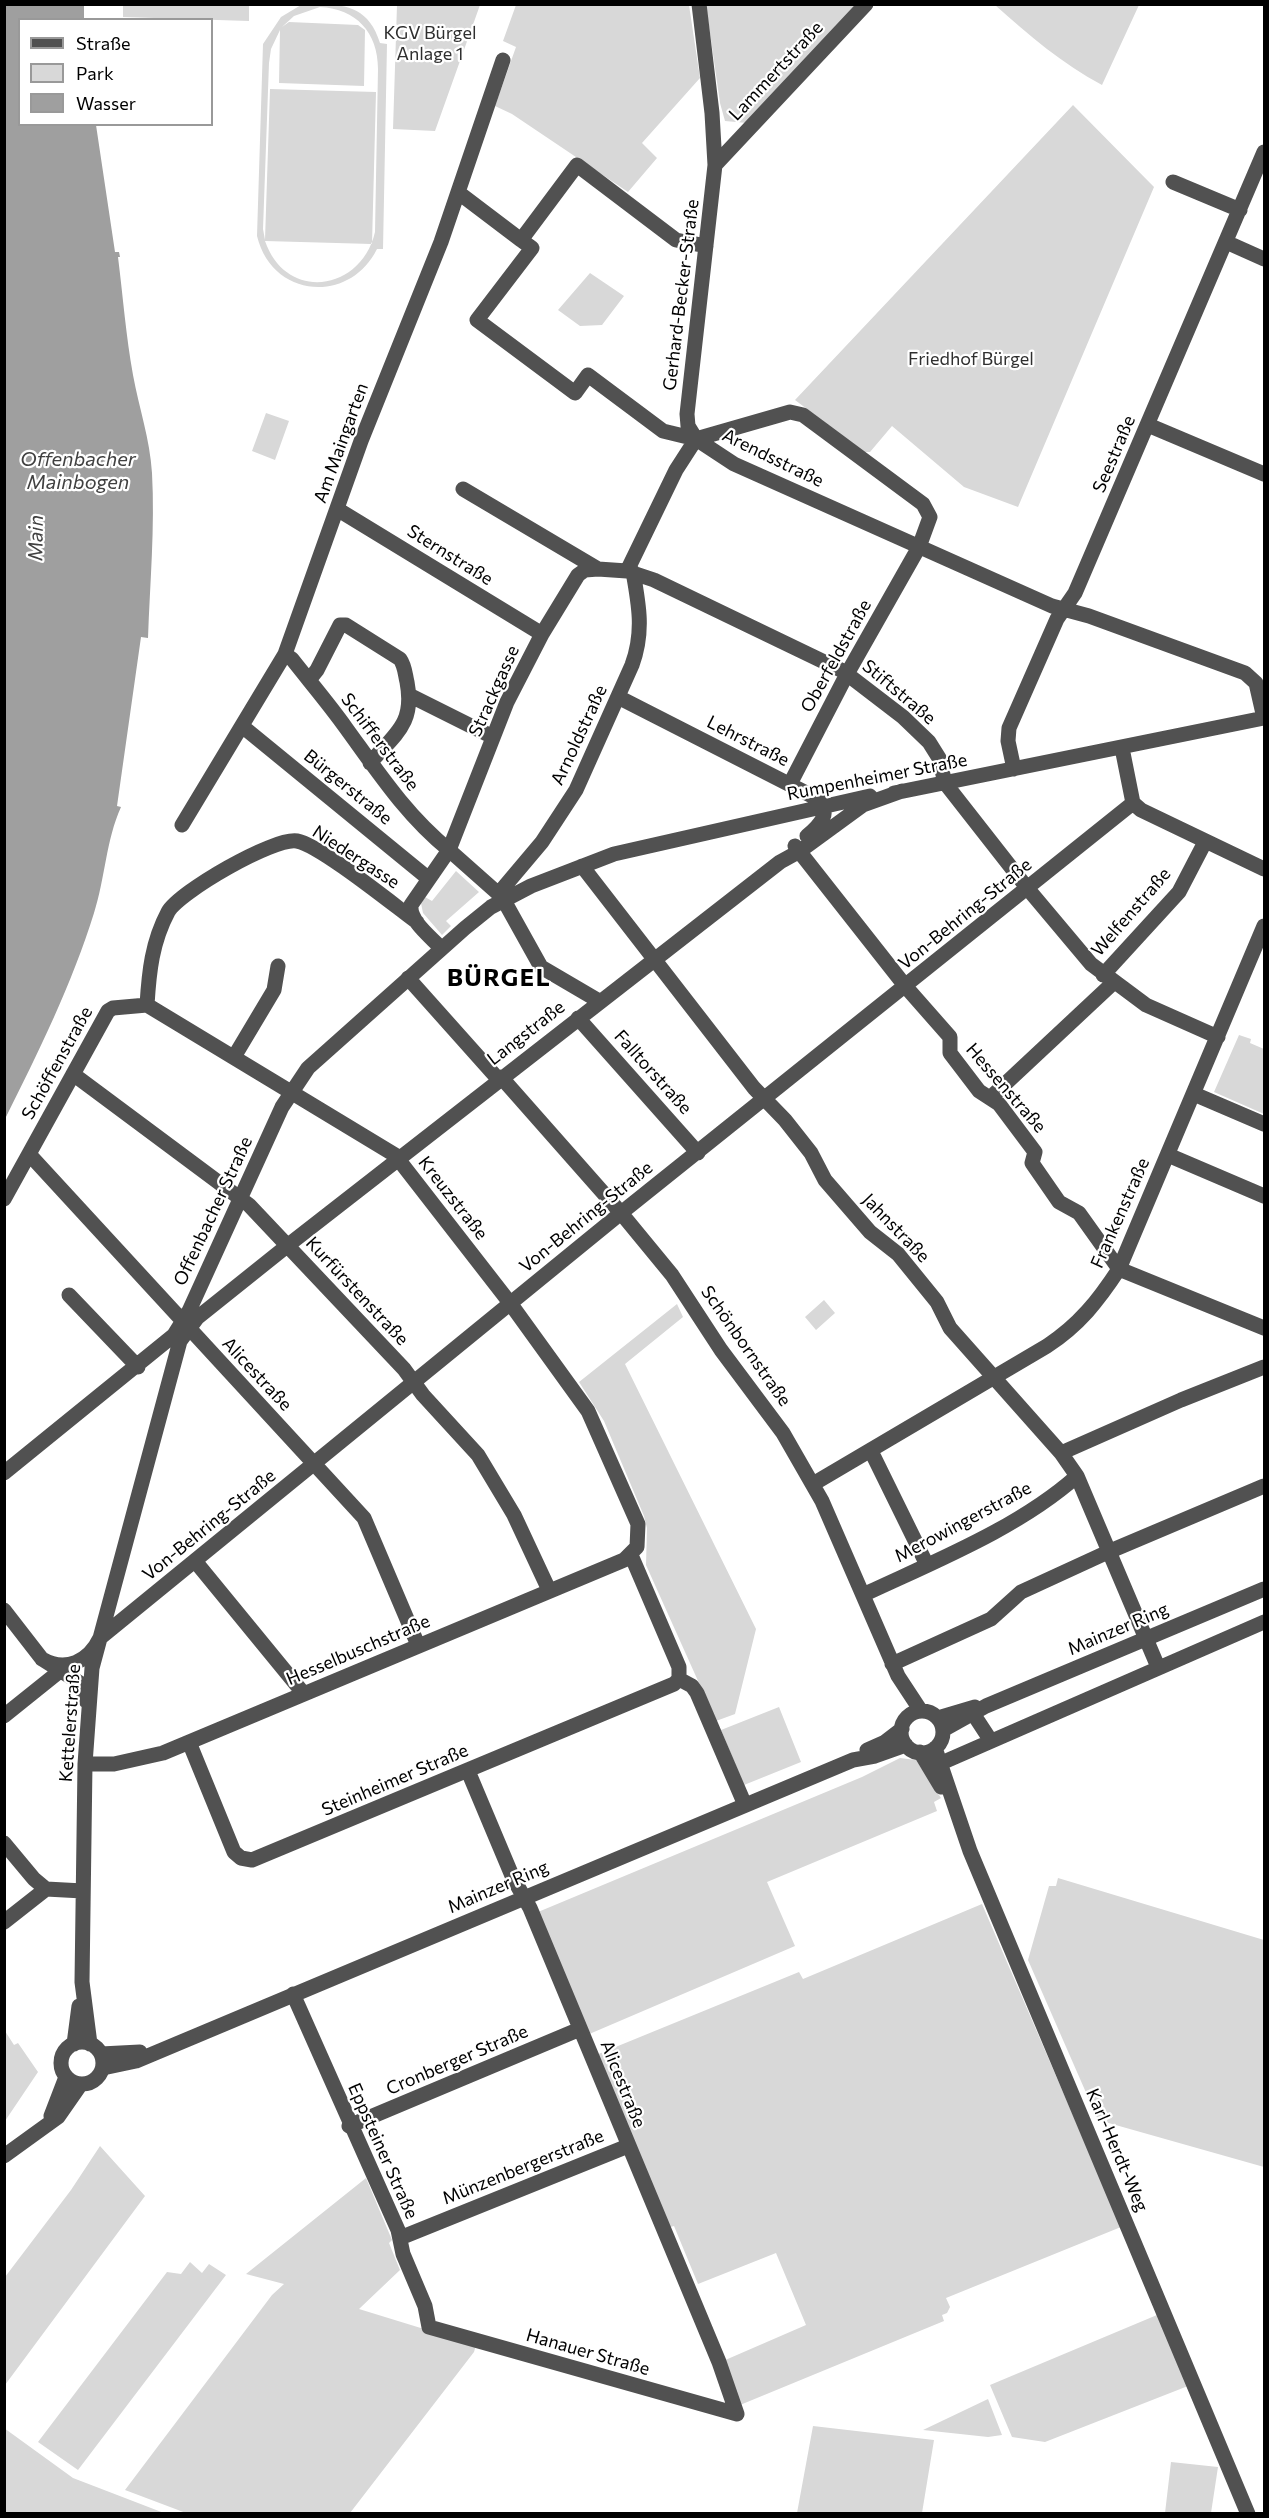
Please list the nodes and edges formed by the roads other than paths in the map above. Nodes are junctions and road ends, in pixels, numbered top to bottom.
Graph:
1 (699, 4) edge
2 (866, 4) edge
3 (503, 60) dead end
4 (1264, 152) edge
5 (715, 165) junction
6 (1173, 182) dead end
7 (459, 193) junction
8 (1240, 210) junction
9 (521, 240) junction
10 (1226, 242) junction
11 (706, 246) junction
12 (1264, 259) edge
13 (1148, 425) junction
14 (696, 439) junction
15 (1264, 474) edge
16 (463, 489) dead end
17 (337, 509) junction
18 (919, 547) junction
19 (598, 569) junction
20 (630, 572) junction
21 (1063, 609) junction
22 (542, 634) junction
23 (285, 654) junction
24 (1264, 673) edge
25 (847, 674) junction
26 (309, 680) junction
27 (1258, 689) junction
28 (409, 694) junction
29 (618, 697) junction
30 (1264, 718) edge
31 (242, 726) junction
32 (493, 737) junction
33 (1122, 748) junction
34 (370, 763) junction
35 (1014, 770) junction
36 (945, 783) junction
37 (790, 784) junction
38 (902, 791) junction
39 (1133, 803) junction
40 (823, 806) junction
41 (182, 825) dead end
42 (1205, 842) junction
43 (798, 849) junction
44 (449, 850) junction
45 (582, 866) junction
46 (1264, 869) edge
47 (429, 879) junction
48 (1028, 890) junction
49 (502, 897) junction
50 (417, 922) junction
51 (1264, 926) edge
52 (441, 948) junction
53 (653, 959) junction
54 (278, 966) dead end
55 (408, 978) junction
56 (1108, 979) junction
57 (906, 987) junction
58 (600, 1001) junction
59 (147, 1005) junction
60 (578, 1018) junction
61 (1218, 1037) junction
62 (234, 1058) junction
63 (73, 1074) junction
64 (500, 1078) junction
65 (291, 1091) junction
66 (1194, 1094) junction
67 (990, 1098) junction
68 (765, 1099) junction
69 (1264, 1124) edge
70 (698, 1153) junction
71 (29, 1154) junction
72 (1168, 1155) junction
73 (399, 1159) junction
74 (1264, 1196) edge
75 (241, 1197) junction
76 (4, 1199) edge
77 (621, 1213) junction
78 (287, 1246) junction
79 (1119, 1269) junction
80 (198, 1292) junction
81 (69, 1295) dead end
82 (218, 1301) junction
83 (510, 1303) junction
84 (185, 1325) junction
85 (1264, 1328) edge
86 (139, 1366) junction
87 (1264, 1367) edge
88 (994, 1377) junction
89 (413, 1383) junction
90 (162, 1404) junction
91 (871, 1451) junction
92 (1061, 1453) junction
93 (314, 1464) junction
94 (4, 1473) edge
95 (1077, 1476) junction
96 (813, 1484) junction
97 (1264, 1486) edge
98 (634, 1551) junction
99 (1108, 1552) junction
100 (195, 1561) junction
101 (927, 1565) junction
102 (1264, 1589) edge
103 (549, 1590) junction
104 (863, 1595) junction
105 (4, 1610) edge
106 (1264, 1622) edge
107 (100, 1638) junction
108 (1146, 1638) junction
109 (418, 1645) junction
110 (1158, 1667) junction
111 (63, 1668) junction
112 (895, 1670) junction
113 (679, 1679) junction
114 (304, 1694) junction
115 (980, 1710) junction
116 (87, 1713) junction
117 (4, 1716) edge
118 (910, 1719) junction
119 (941, 1724) junction
120 (991, 1741) junction
121 (189, 1742) junction
122 (921, 1748) junction
123 (853, 1760) junction
124 (946, 1761) dead end
125 (85, 1764) junction
126 (468, 1771) junction
127 (745, 1805) junction
128 (4, 1843) edge
129 (46, 1888) junction
130 (83, 1891) junction
131 (524, 1898) junction
132 (4, 1922) edge
133 (82, 1982) junction
134 (293, 1994) junction
135 (580, 2029) junction
136 (74, 2044) junction
137 (98, 2055) junction
138 (66, 2077) junction
139 (81, 2085) junction
140 (349, 2126) junction
141 (43, 2130) junction
142 (628, 2146) junction
143 (4, 2156) edge
144 (400, 2238) junction
145 (429, 2327) joint
146 (737, 2414) joint
147 (1248, 2514) edge

1 - 5 street, Gerhard-Becker-Straße
2 - 5 street, Lammertstraße
3 - 7 street, Am Maingarten
4 - 8 street, Seestraße
5 - 11 street, Gerhard-Becker-Straße
6 - 8 street
7 - 9 street
7 - 17 street, Am Maingarten
8 - 10 street, Seestraße
9 - 11 street
9 - 14 street
10 - 12 street
10 - 13 street, Seestraße
11 - 14 street, Gerhard-Becker-Straße
13 - 15 street
13 - 21 street, Seestraße
14 - 18 street, Arendsstraße
14 - 18 street, Arendsstraße
14 - 20 street
16 - 19 street, Stiftstraße
17 - 22 street, Sternstraße
17 - 23 street, Am Maingarten
18 - 21 street, Arendsstraße
18 - 25 street, Oberfeldstraße
19 - 20 street, Stiftstraße
19 - 22 street, Strackgasse
20 - 25 street, Stiftstraße
20 - 29 street, Arnoldstraße
21 - 27 street, Arendsstraße
21 - 35 street, Seestraße
22 - 32 street, Strackgasse
23 - 26 street, Schifferstraße
23 - 31 street, Am Maingarten
24 - 27 street
25 - 36 street, Stiftstraße
25 - 37 street, Oberfeldstraße
26 - 28 street
26 - 34 street, Schifferstraße
27 - 30 street
28 - 32 street
28 - 34 street
29 - 37 street, Lehrstraße
29 - 49 street, Arnoldstraße
30 - 33 street, Rumpenheimer Straße
31 - 41 street, Am Maingarten
31 - 47 street, Bürgerstraße
32 - 44 street, Strackgasse
33 - 35 street, Rumpenheimer Straße
33 - 39 street
34 - 44 street, Schifferstraße
35 - 36 street, Rumpenheimer Straße
36 - 38 street, Rumpenheimer Straße
36 - 48 street, Stiftstraße
37 - 40 street, Lehrstraße
38 - 40 street, Rumpenheimer Straße
38 - 43 street, Langstraße
39 - 42 street
39 - 48 street, Von-Behring-Straße
40 - 43 street
40 - 45 street, Rumpenheimer Straße
42 - 46 street
42 - 56 street, Welfenstraße
43 - 53 street, Langstraße
43 - 57 street, Hessenstraße
44 - 47 street, Strackgasse
44 - 49 street, Schifferstraße
45 - 49 street, Rumpenheimer Straße
45 - 53 street, Jahnstraße
47 - 50 street, Strackgasse
48 - 56 street, Stiftstraße
48 - 57 street, Von-Behring-Straße
49 - 52 street, Offenbacher Straße
49 - 58 street
50 - 52 street, Niedergasse
50 - 59 street, Niedergasse
51 - 61 street, Frankenstraße
52 - 55 street, Offenbacher Straße
53 - 58 street, Langstraße
53 - 68 street, Jahnstraße
54 - 62 street
55 - 64 street, Schönbornstraße
55 - 65 street, Offenbacher Straße
56 - 61 street, Stiftstraße
56 - 67 street, Welfenstraße
57 - 67 street, Hessenstraße
57 - 68 street, Von-Behring-Straße
58 - 60 street, Langstraße
59 - 62 street, Kreuzstraße
59 - 63 street, Schöffenstraße
60 - 64 street, Langstraße
60 - 70 street, Falltorstraße
61 - 66 street, Frankenstraße
62 - 65 street, Kreuzstraße
63 - 71 street, Schöffenstraße
63 - 75 street, Kurfürstenstraße
64 - 73 street, Langstraße
64 - 77 street, Schönbornstraße
65 - 73 street, Kreuzstraße
65 - 75 street, Offenbacher Straße
66 - 69 street
66 - 72 street, Frankenstraße
67 - 79 street, Hessenstraße
68 - 70 street, Von-Behring-Straße
68 - 88 street, Jahnstraße
70 - 77 street, Von-Behring-Straße
71 - 76 street, Schöffenstraße
71 - 84 street, Alicestraße
72 - 74 street
72 - 79 street, Frankenstraße
73 - 78 street, Langstraße
73 - 83 street, Kreuzstraße
75 - 78 street, Kurfürstenstraße
75 - 80 street, Offenbacher Straße
77 - 83 street, Von-Behring-Straße
77 - 96 street, Schönbornstraße
78 - 82 street, Langstraße
78 - 89 street, Kurfürstenstraße
79 - 85 street
79 - 88 street, Frankenstraße
80 - 82 street
80 - 84 street, Offenbacher Straße
81 - 86 street
82 - 84 street, Langstraße
83 - 89 street, Von-Behring-Straße
83 - 98 street, Kreuzstraße
84 - 86 street, Offenbacher Straße
84 - 90 street, Kettelerstraße
84 - 93 street, Alicestraße
86 - 90 street, Kettelerstraße
86 - 94 street, Offenbacher Straße
87 - 92 street
88 - 91 street, Frankenstraße
88 - 92 street, Jahnstraße
89 - 93 street, Von-Behring-Straße
89 - 103 street, Kurfürstenstraße
90 - 107 street, Kettelerstraße
91 - 96 street, Frankenstraße
91 - 101 street
92 - 95 street, Jahnstraße
93 - 100 street, Von-Behring-Straße
93 - 109 street, Alicestraße
95 - 99 street, Jahnstraße
95 - 101 street, Merowingerstraße
96 - 104 street, Schönbornstraße
97 - 99 street
98 - 103 street, Hesselbuschstraße
98 - 113 street
99 - 108 street, Jahnstraße
99 - 112 street
100 - 107 street, Von-Behring-Straße
100 - 114 street
101 - 104 street, Merowingerstraße
102 - 108 street, Mainzer Ring
103 - 109 street, Hesselbuschstraße
104 - 112 street, Schönbornstraße
105 - 111 street
106 - 110 street
107 - 111 street, Von-Behring-Straße
107 - 116 street, Kettelerstraße
108 - 110 street, Jahnstraße
108 - 115 street, Mainzer Ring
109 - 114 street, Hesselbuschstraße
110 - 120 street
111 - 116 street
111 - 117 street, Von-Behring-Straße
112 - 118 street, Schönbornstraße
113 - 126 street, Steinheimer Straße
113 - 127 street
114 - 121 street, Hesselbuschstraße
115 - 119 street, Mainzer Ring
115 - 120 street
116 - 125 street, Kettelerstraße
118 - 119 street
118 - 122 street, Schönbornstraße
118 - 123 street, Mainzer Ring
119 - 122 street
120 - 124 street
121 - 125 street, Hesselbuschstraße
121 - 126 street, Steinheimer Straße
122 - 123 street, Mainzer Ring
122 - 147 street, Karl-Herdt-Weg
123 - 127 street, Mainzer Ring
125 - 130 street, Kettelerstraße
126 - 131 street, Alicestraße
127 - 131 street, Mainzer Ring
128 - 129 street
129 - 130 street
129 - 132 street
130 - 133 street, Kettelerstraße
131 - 134 street, Mainzer Ring
131 - 135 street, Alicestraße
133 - 136 street, Kettelerstraße
133 - 137 street, Kettelerstraße
134 - 137 street, Mainzer Ring
134 - 140 street, Eppsteiner Straße
135 - 140 street, Cronberger Straße
135 - 142 street, Alicestraße
136 - 137 street
136 - 138 street, Kettelerstraße
137 - 139 street, Kettelerstraße
138 - 139 street
138 - 141 street, Kettelerstraße
139 - 141 street, Kettelerstraße
140 - 144 street, Eppsteiner Straße
141 - 143 street, Kettelerstraße
142 - 144 street, Münzenbergerstraße
142 - 146 street, Alicestraße
144 - 145 street, Eppsteiner Straße
145 - 146 street, Hanauer Straße

